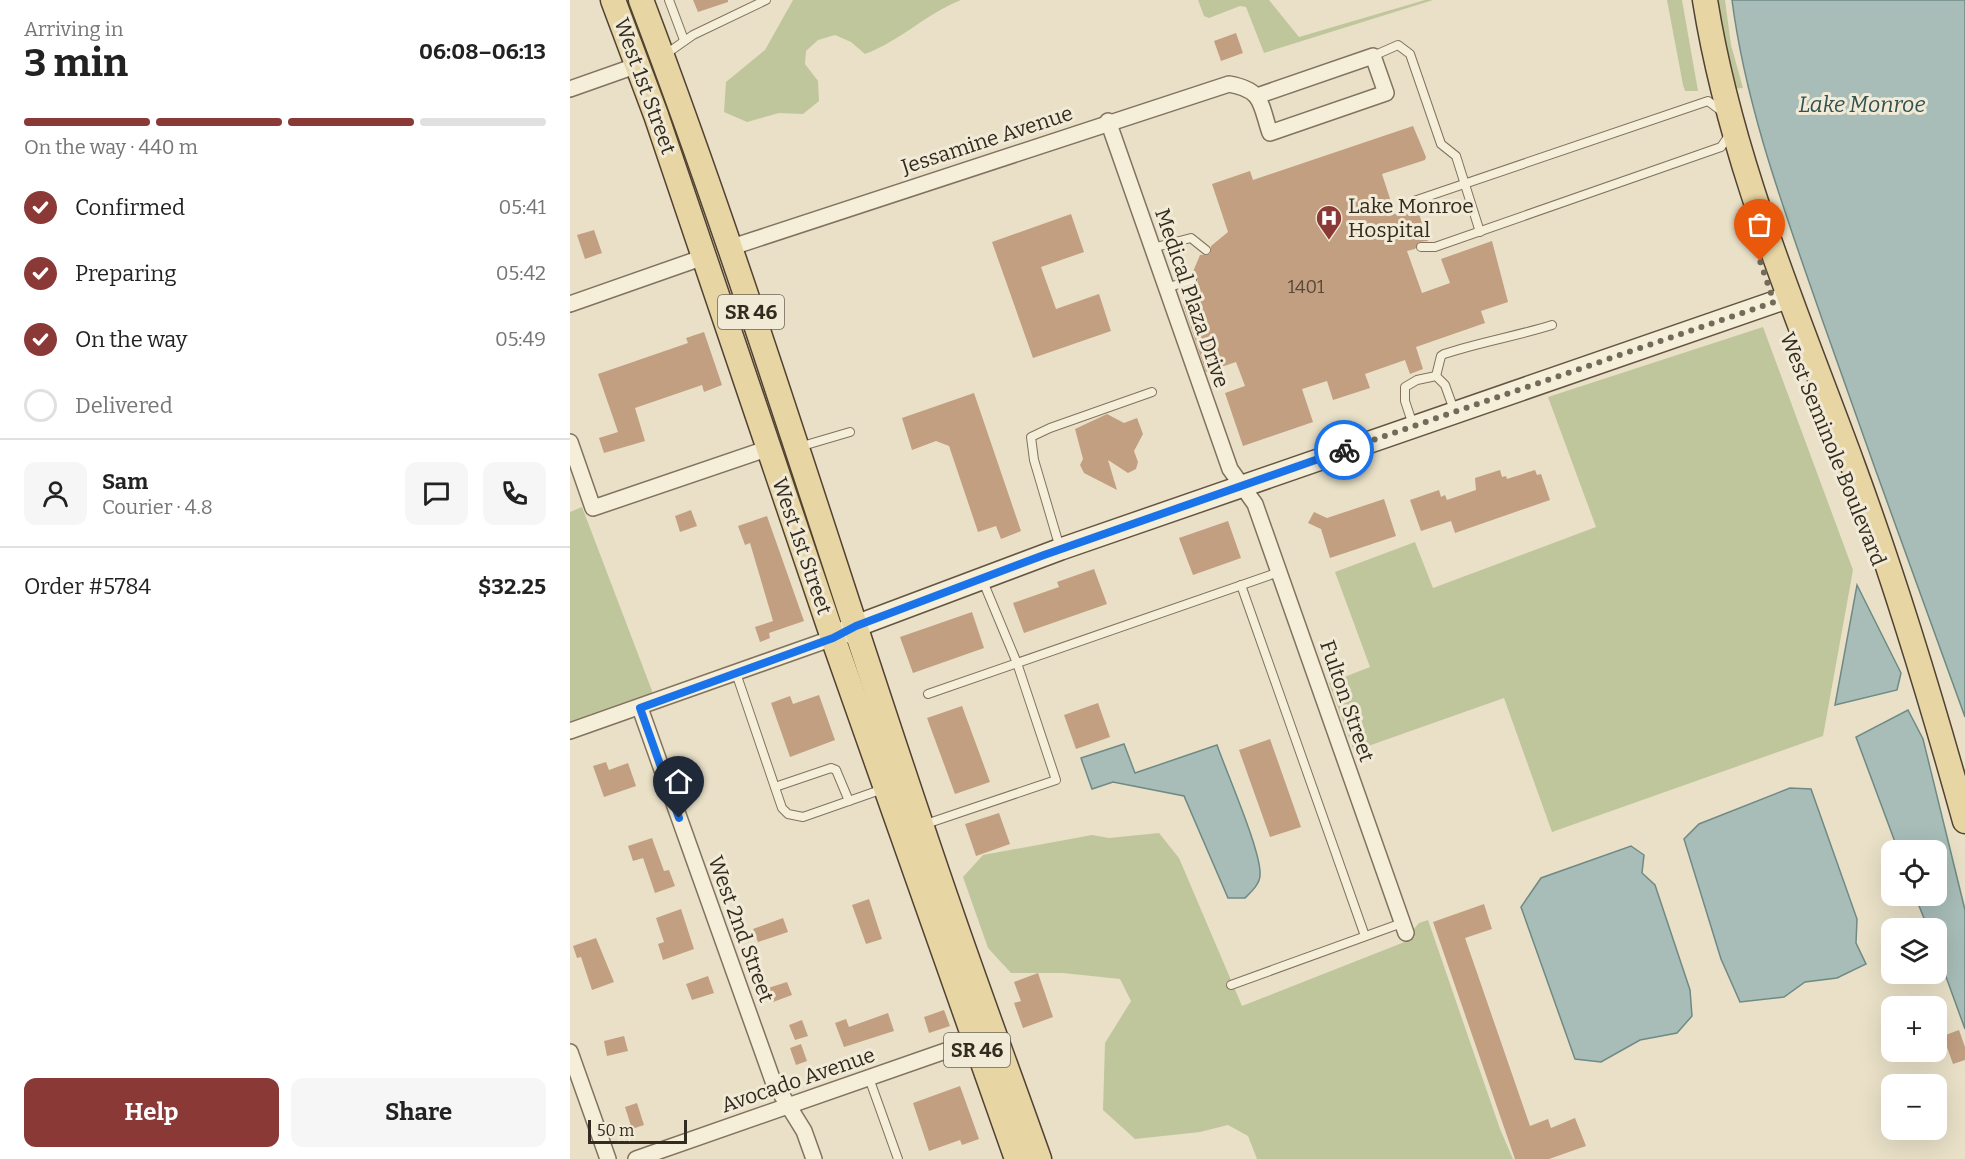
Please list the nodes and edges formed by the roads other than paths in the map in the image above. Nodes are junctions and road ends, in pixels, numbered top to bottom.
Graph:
1 (614, 0) edge
2 (642, 0) edge
3 (669, 0) edge
4 (766, 0) edge
5 (1690, 0) edge
6 (1705, 0) edge
7 (684, 40) junction
8 (1373, 56) junction
9 (663, 57) junction
10 (638, 65) junction
11 (570, 89) edge
12 (1257, 96) junction
13 (1708, 101) junction
14 (1108, 121) junction
15 (1728, 132) junction
16 (672, 163) junction
17 (1464, 185) junction
18 (1409, 210) dead end
19 (1480, 232) junction
20 (1421, 246) dead end
21 (729, 248) junction
22 (1152, 248) junction
23 (1206, 250) dead end
24 (704, 257) junction
25 (1192, 280) dead end
26 (1166, 288) junction
27 (1782, 299) junction
28 (570, 304) edge
29 (751, 312) junction
30 (1552, 325) dead end
31 (1436, 376) junction
32 (1152, 392) dead end
33 (1454, 412) junction
34 (1413, 426) junction
35 (850, 432) dead end
36 (570, 442) edge
37 (769, 448) junction
38 (798, 448) junction
39 (1244, 486) junction
40 (1061, 549) junction
41 (1279, 572) junction
42 (981, 579) junction
43 (1241, 585) junction
44 (856, 626) junction
45 (833, 638) junction
46 (1017, 663) junction
47 (736, 673) junction
48 (928, 694) dead end
49 (640, 708) junction
50 (570, 732) edge
51 (775, 787) junction
52 (887, 788) junction
53 (849, 801) junction
54 (1965, 822) edge
55 (922, 826) junction
56 (1404, 928) joint
57 (1365, 936) junction
58 (1231, 985) dead end
59 (974, 1041) junction
60 (570, 1052) edge
61 (869, 1078) junction
62 (1015, 1092) junction
63 (789, 1106) junction
64 (608, 1159) edge
65 (636, 1159) edge
66 (814, 1159) edge
67 (898, 1159) edge
68 (1017, 1159) edge
69 (1039, 1159) edge

1 - 10 main road, West 1st Street / SR 46
2 - 9 main road, West 1st Street / SR 46
3 - 7 lane
4 - 7 lane
5 - 13 main road, West Seminole Boulevard
6 - 15 main road, West Seminole Boulevard
7 - 9 lane
8 - 12 street
8 - 12 street
8 - 17 lane
9 - 21 main road, West 1st Street / SR 46
10 - 11 street
10 - 16 main road, West 1st Street / SR 46
12 - 14 street, Jessamine Avenue
13 - 15 main road, West Seminole Boulevard
13 - 17 lane
14 - 21 street, Jessamine Avenue
14 - 22 street, Medical Plaza Drive
15 - 19 lane
15 - 27 main road, West Seminole Boulevard
16 - 21 main road
16 - 24 main road, West 1st Street / SR 46
17 - 18 lane
17 - 19 lane
19 - 20 lane
21 - 29 main road, West 1st Street / SR 46
22 - 23 lane
22 - 26 street, Medical Plaza Drive
24 - 28 street
24 - 29 main road
24 - 37 main road, West 1st Street / SR 46
25 - 26 lane
26 - 39 street, Medical Plaza Drive
27 - 33 street
27 - 54 main road, West Seminole Boulevard
29 - 38 main road, West 1st Street / SR 46
30 - 31 lane
31 - 33 lane
31 - 34 lane
32 - 40 lane
33 - 34 street
34 - 39 street
35 - 38 lane
36 - 37 street
37 - 45 main road, West 1st Street / SR 46
38 - 44 main road, West 1st Street / SR 46
39 - 40 street
39 - 41 street, Fulton Street
40 - 42 street
41 - 43 lane
41 - 56 street, Fulton Street
42 - 44 street
42 - 46 lane
43 - 46 lane
43 - 57 lane
44 - 45 street
44 - 55 main road, West 1st Street / SR 46
45 - 47 street
45 - 52 main road, West 1st Street / SR 46
46 - 48 lane
46 - 55 lane
47 - 49 street
47 - 51 lane
49 - 50 street
49 - 63 street, West 2nd Street
51 - 53 lane
51 - 53 lane
52 - 53 lane
52 - 59 main road, West 1st Street / SR 46
55 - 62 main road, West 1st Street / SR 46
56 - 57 lane
57 - 58 lane
59 - 61 street, Avocado Avenue
59 - 62 main road
59 - 68 main road, West 1st Street / SR 46
60 - 64 street
61 - 63 street, Avocado Avenue
61 - 67 lane
62 - 69 main road, West 1st Street / SR 46
63 - 65 street, Avocado Avenue
63 - 66 street, West 2nd Street

